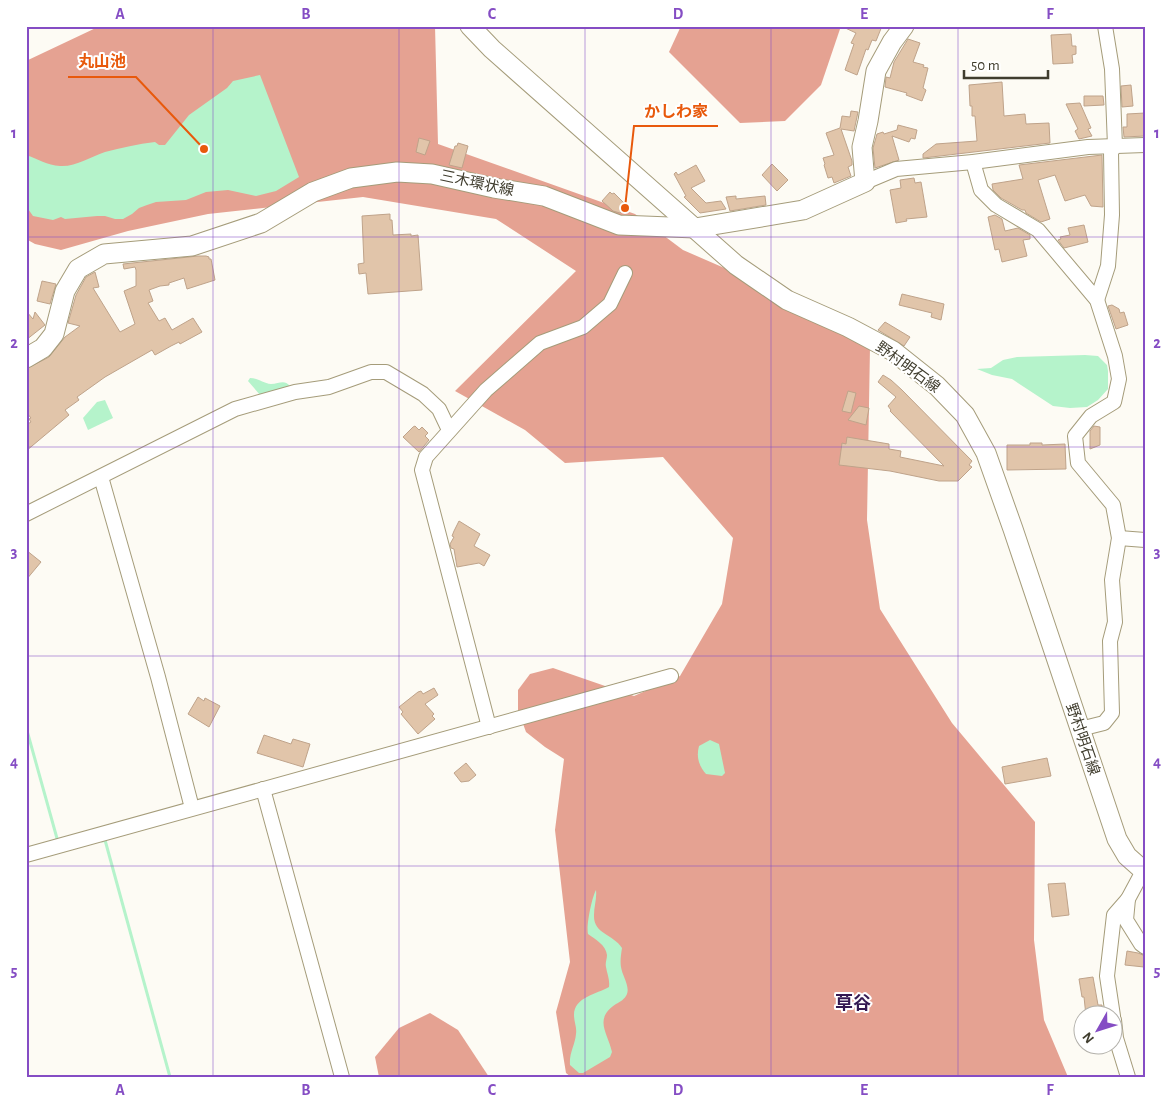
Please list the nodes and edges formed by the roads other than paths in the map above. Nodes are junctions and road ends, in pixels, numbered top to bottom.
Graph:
1 (470, 26) edge
2 (904, 26) edge
3 (1105, 26) edge
4 (1145, 145) edge
5 (1115, 146) junction
6 (974, 162) junction
7 (865, 182) junction
8 (695, 228) junction
9 (625, 273) dead end
10 (1097, 300) junction
11 (26, 358) edge
12 (449, 430) junction
13 (101, 477) junction
14 (26, 514) edge
15 (1119, 538) junction
16 (1145, 540) edge
17 (671, 676) dead end
18 (489, 727) junction
19 (1080, 729) junction
20 (263, 789) junction
21 (192, 808) junction
22 (26, 855) edge
23 (1144, 872) edge
24 (1128, 899) junction
25 (1145, 947) edge
26 (1112, 1006) edge
27 (1122, 1056) edge
28 (342, 1077) edge
29 (1128, 1077) edge

1 - 8 main road
2 - 7 main road
3 - 5 street
4 - 5 street
5 - 6 street
5 - 10 street
6 - 7 street
6 - 10 street
7 - 8 main road
8 - 11 main road, 三木環状線
8 - 19 main road, 野村明石線
9 - 12 street
10 - 15 street
12 - 13 street
12 - 18 street
13 - 14 street
13 - 21 street
15 - 16 street
15 - 19 street
17 - 18 street
18 - 20 street
19 - 23 main road, 野村明石線
20 - 21 street
20 - 28 street
21 - 22 street
23 - 24 street
24 - 25 street
24 - 26 street
27 - 29 street

